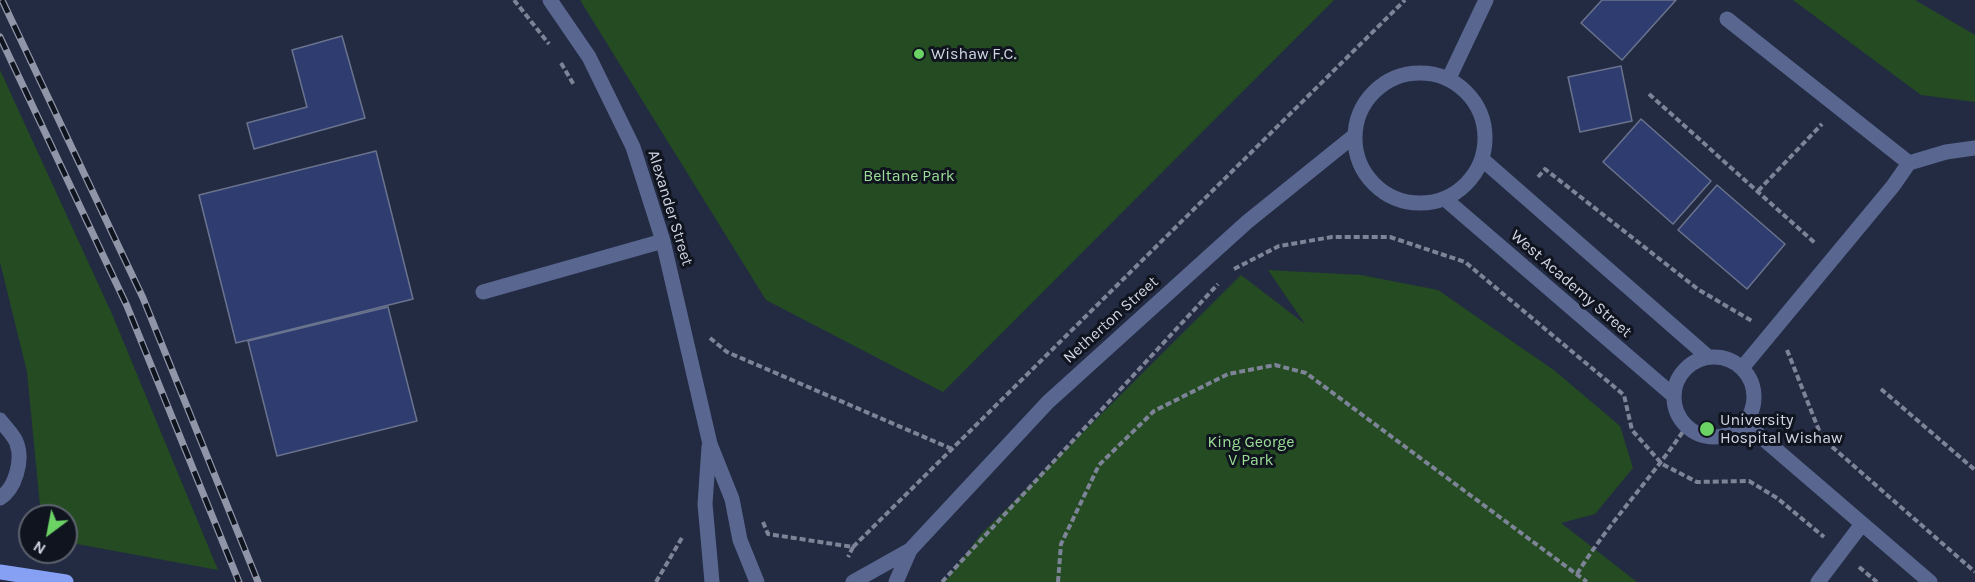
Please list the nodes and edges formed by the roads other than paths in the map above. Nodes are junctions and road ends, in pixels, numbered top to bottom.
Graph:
1 (550, 0) edge
2 (1486, 0) edge
3 (1727, 19) dead end
4 (1449, 78) junction
5 (1355, 135) junction
6 (1975, 148) edge
7 (1483, 160) junction
8 (1909, 163) junction
9 (1445, 199) junction
10 (663, 241) junction
11 (483, 292) dead end
12 (1707, 356) junction
13 (1742, 368) junction
14 (1674, 396) junction
15 (0, 420) edge
16 (1745, 423) junction
17 (710, 444) junction
18 (0, 498) edge
19 (1862, 524) junction
20 (910, 550) junction
21 (0, 572) edge
22 (66, 582) edge
23 (712, 582) edge
24 (757, 582) edge
25 (853, 582) edge
26 (896, 582) edge
27 (1818, 582) edge
28 (1930, 582) edge

1 - 10 street, Alexander Street
2 - 4 street
3 - 8 street
4 - 5 street
4 - 7 street
5 - 9 street
5 - 20 street, Netherton Street
6 - 8 street
7 - 9 street
7 - 12 street
8 - 13 street
9 - 14 street, West Academy Street
10 - 11 street
10 - 17 street, Alexander Street
12 - 13 street
12 - 14 street
13 - 16 street
14 - 16 street
15 - 18 street
16 - 19 street
17 - 23 street, Alexander Street
17 - 24 street, Alexander Street
19 - 27 street
19 - 28 street
20 - 25 street, Netherton Street
20 - 26 street, Netherton Street
21 - 22 main road

